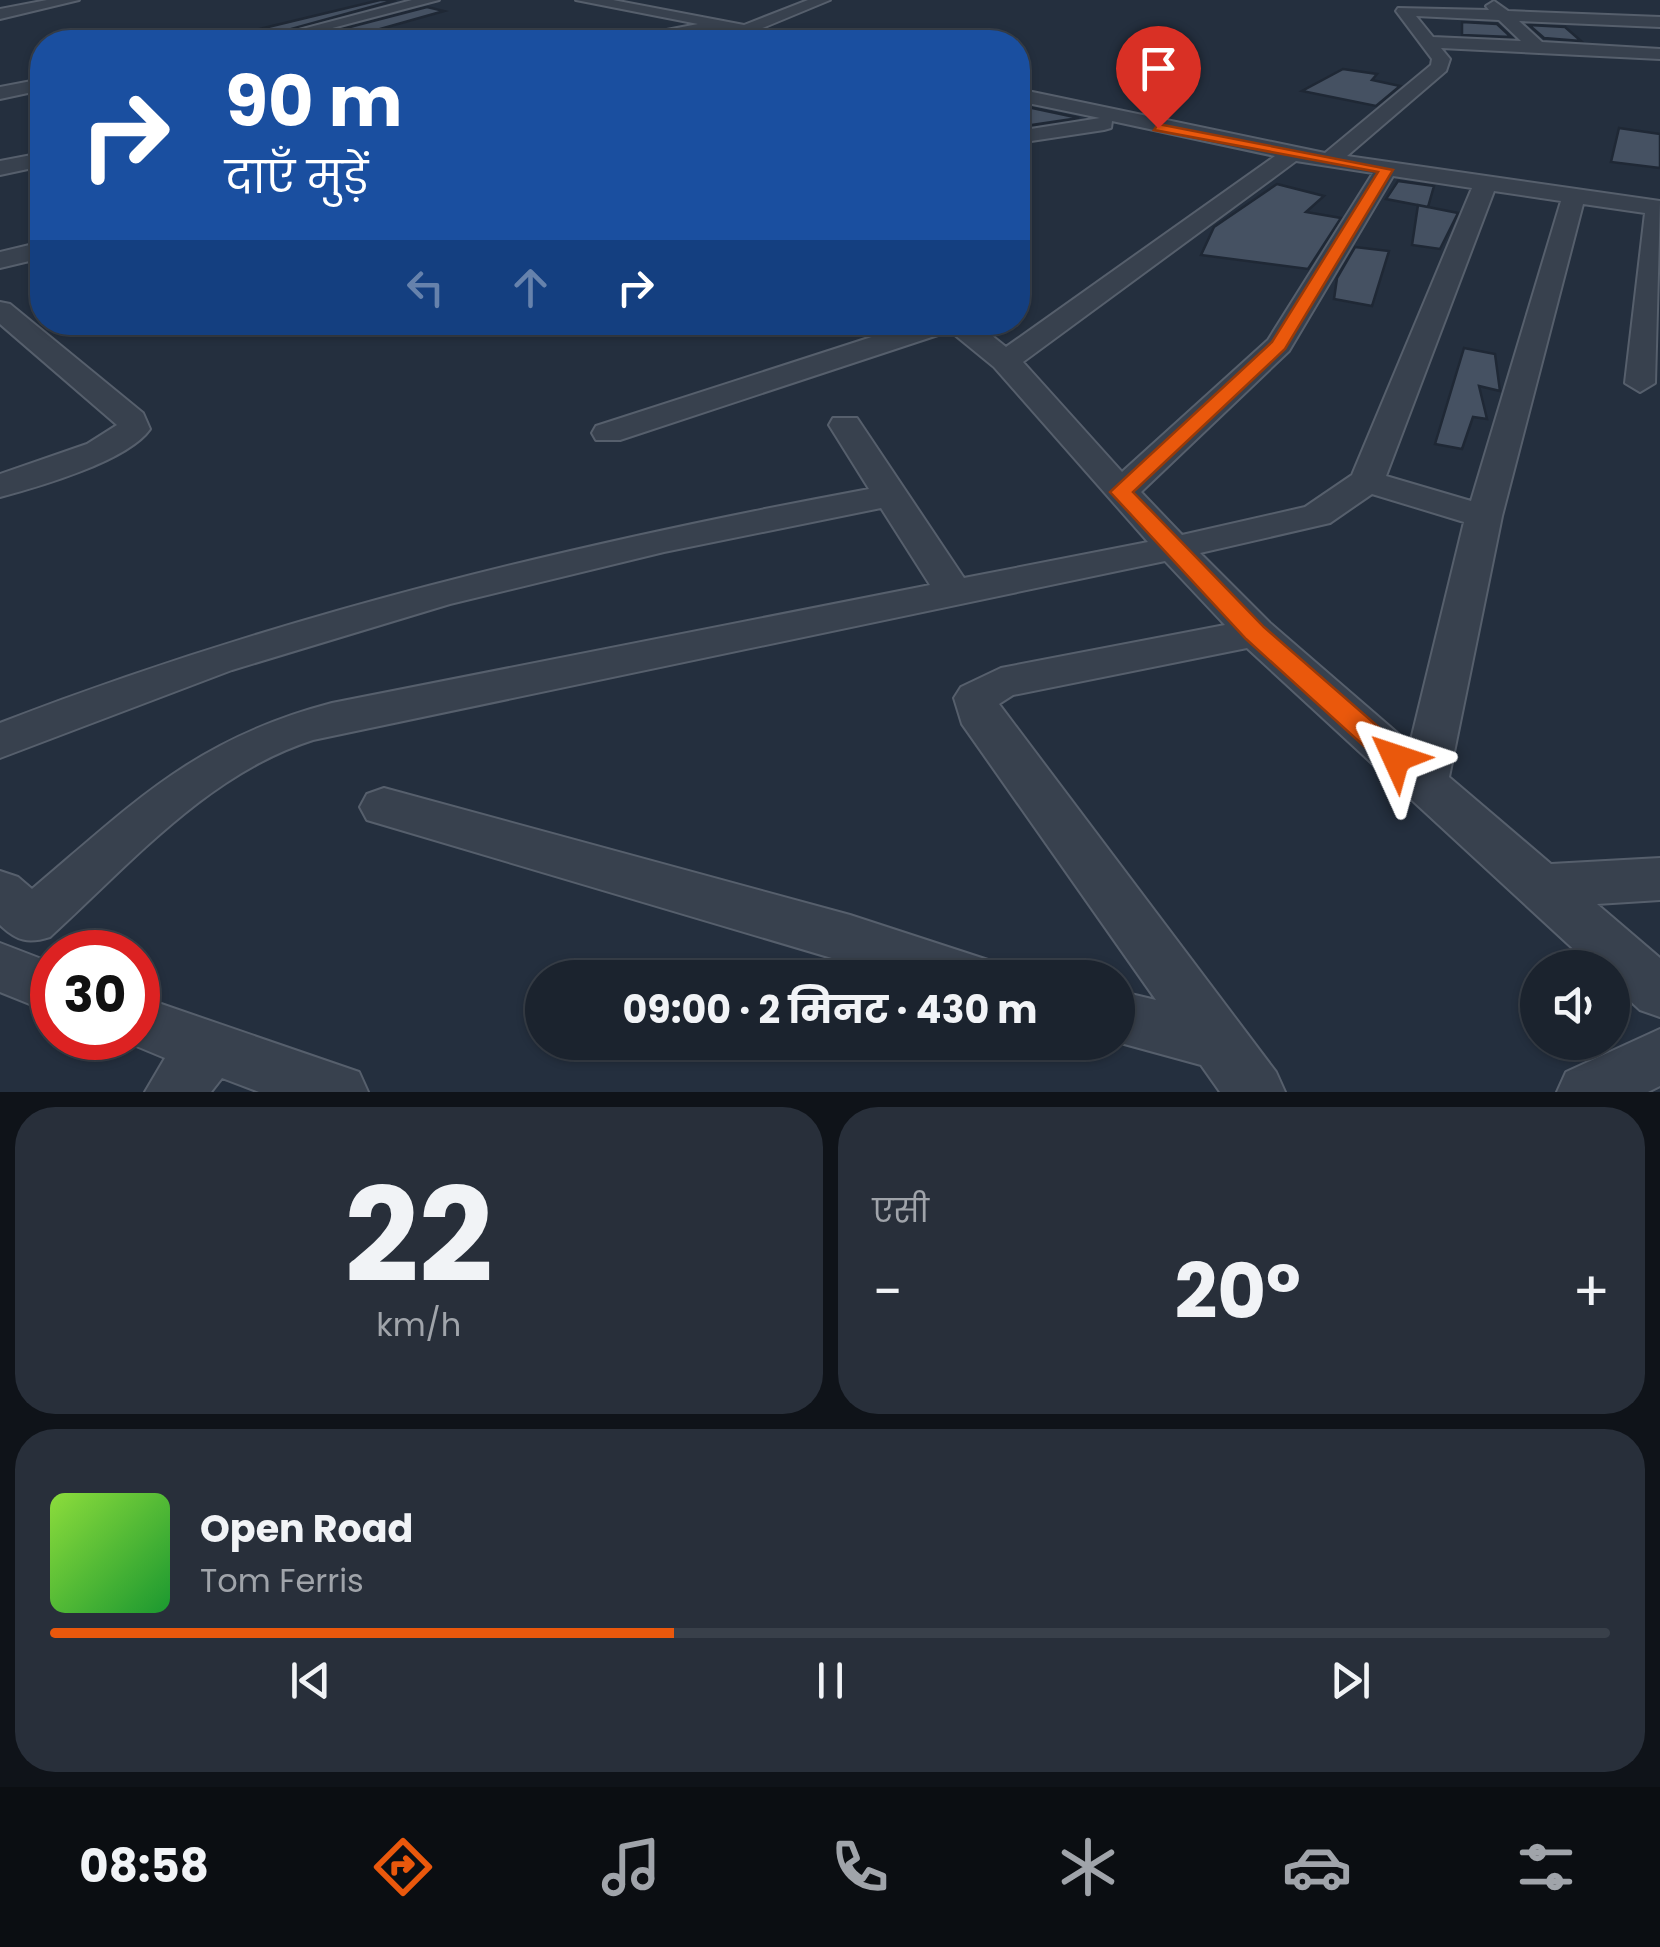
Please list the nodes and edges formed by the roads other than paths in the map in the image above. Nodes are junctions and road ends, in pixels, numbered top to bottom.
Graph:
1 (71, 0) edge
2 (431, 0) edge
3 (584, 0) edge
4 (611, 0) edge
5 (822, 0) edge
6 (1489, 1) edge
7 (0, 14) edge
8 (1504, 14) junction
9 (1660, 22) edge
10 (722, 24) junction
11 (310, 30) edge
12 (691, 30) edge
13 (733, 30) edge
14 (746, 30) edge
15 (758, 30) edge
16 (1428, 42) junction
17 (1537, 47) junction
18 (1660, 54) edge
19 (30, 87) edge
20 (0, 93) edge
21 (1030, 94) edge
22 (1030, 95) edge
23 (1124, 120) junction
24 (1030, 135) edge
25 (1292, 154) junction
26 (1335, 156) junction
27 (30, 162) edge
28 (0, 168) edge
29 (1386, 170) junction
30 (1485, 185) junction
31 (1572, 198) junction
32 (1659, 206) edge
33 (30, 253) edge
34 (0, 260) edge
35 (0, 310) edge
36 (908, 335) edge
37 (973, 335) edge
38 (1006, 361) junction
39 (1640, 383) dead end
40 (845, 424) dead end
41 (608, 433) dead end
42 (1367, 481) junction
43 (0, 486) edge
44 (1121, 492) junction
45 (891, 496) junction
46 (1484, 516) junction
47 (1174, 548) junction
48 (954, 592) junction
49 (1255, 633) junction
50 (0, 741) edge
51 (1424, 784) junction
52 (384, 808) dead end
53 (1660, 879) edge
54 (1541, 886) junction
55 (10, 922) edge
56 (917, 960) edge
57 (0, 967) edge
58 (30, 979) edge
59 (1660, 992) edge
60 (1135, 1021) edge
61 (160, 1042) edge
62 (1220, 1043) junction
63 (1660, 1056) edge
64 (192, 1071) edge
65 (1590, 1091) edge
66 (338, 1092) edge
67 (1255, 1092) edge

1 - 7 street
2 - 11 street
3 - 10 street
4 - 13 street
5 - 15 street
6 - 8 street
8 - 9 street
8 - 16 street
8 - 17 street
10 - 12 street
10 - 14 street
16 - 17 street
16 - 26 street
17 - 18 street
19 - 20 street
21 - 26 street
22 - 23 street
23 - 24 street
23 - 25 street
25 - 29 street
25 - 38 street
26 - 32 street
27 - 28 street
29 - 30 street
29 - 44 street
30 - 31 street
30 - 42 street
31 - 32 street
31 - 46 street
32 - 39 street
33 - 34 street
35 - 43 street
36 - 41 street
37 - 38 street
38 - 44 street
40 - 45 street
42 - 46 street
42 - 47 street
44 - 47 street
45 - 48 street
45 - 50 street
46 - 51 street
47 - 48 street
47 - 49 street
48 - 55 street
49 - 51 street
49 - 62 street
51 - 54 street
52 - 56 street
53 - 54 street
54 - 59 street
57 - 58 street
60 - 62 street
61 - 64 street
62 - 67 street
63 - 65 street
64 - 66 street

